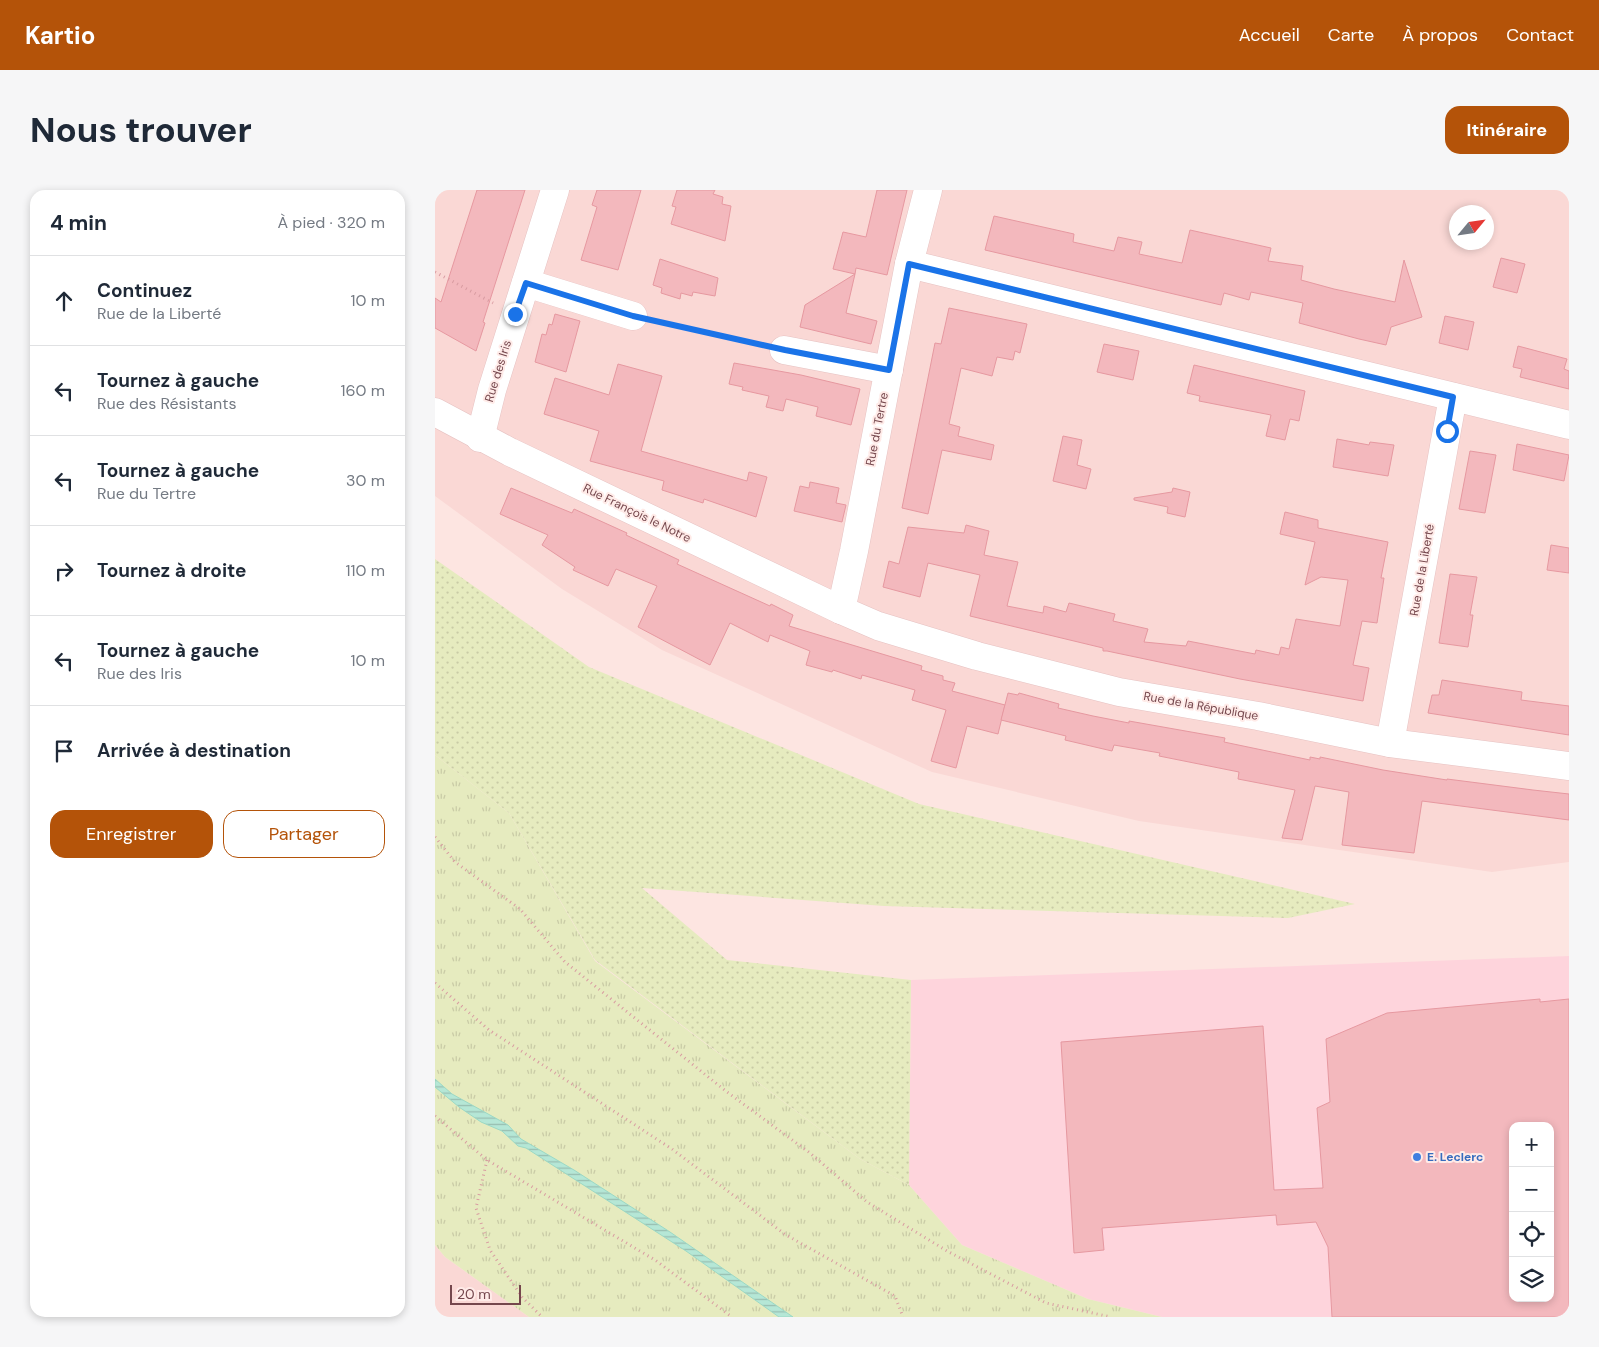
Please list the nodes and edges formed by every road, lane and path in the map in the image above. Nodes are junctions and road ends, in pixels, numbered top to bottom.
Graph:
1 (555, 190) edge
2 (928, 190) edge
3 (909, 264) junction
4 (435, 272) edge
5 (526, 283) junction
6 (515, 314) junction
7 (633, 316) joint
8 (785, 350) joint
9 (889, 370) junction
10 (1453, 397) junction
11 (435, 412) edge
12 (1569, 425) edge
13 (480, 438) junction
14 (841, 610) junction
15 (1390, 743) junction
16 (1569, 766) edge
17 (435, 837) edge
18 (435, 983) edge
19 (435, 1116) edge
20 (487, 1160) junction
21 (542, 1317) edge
22 (732, 1317) edge
23 (903, 1317) edge
24 (1111, 1317) edge

1 - 5 street, Rue des Iris
2 - 3 street, Rue du Tertre
3 - 9 street, Rue du Tertre
3 - 10 street
4 - 6 path
5 - 6 street, Rue des Iris
5 - 7 street
6 - 13 street, Rue des Iris
7 - 8 path
8 - 9 street
9 - 14 street, Rue du Tertre
10 - 12 street
10 - 15 street, Rue de la Liberté
11 - 13 street, Rue François le Notre
13 - 14 street, Rue François le Notre
14 - 15 street, Rue de la République
15 - 16 street, Rue de la République
17 - 24 path
18 - 23 path
19 - 20 path
20 - 21 path
20 - 22 path

